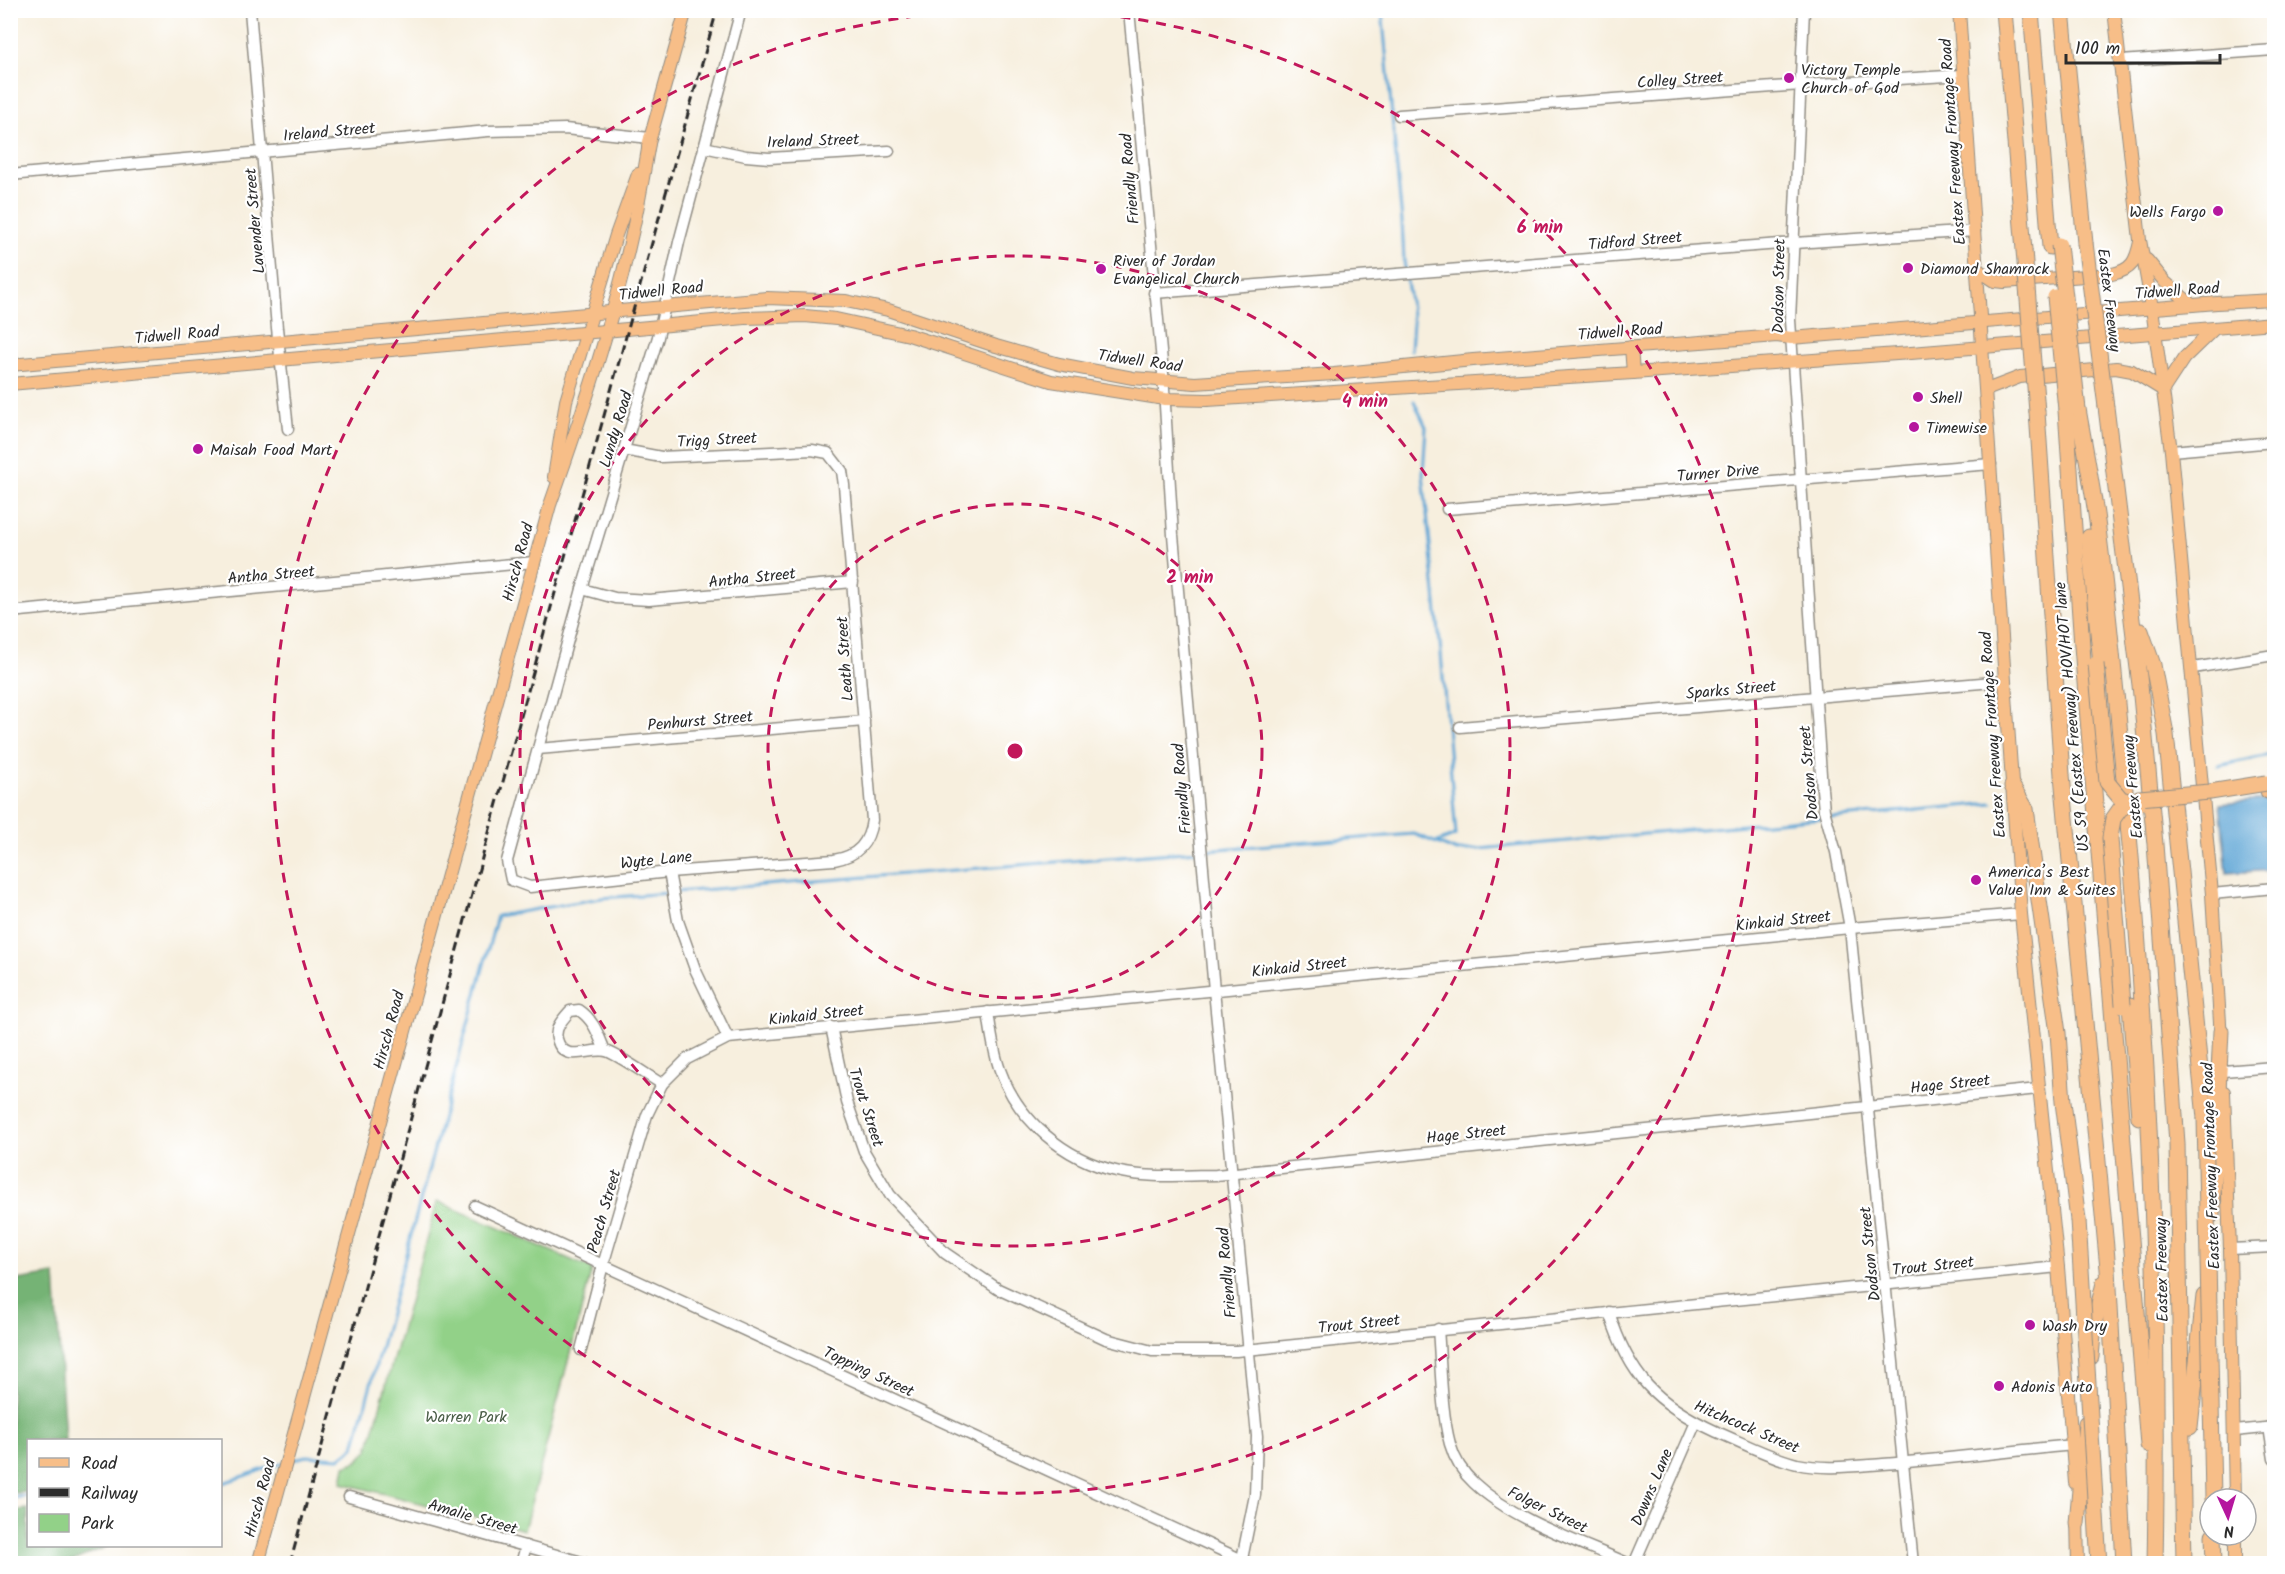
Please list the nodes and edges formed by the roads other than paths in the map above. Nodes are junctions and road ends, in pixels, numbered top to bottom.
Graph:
1 (250, 10) edge
2 (686, 10) edge
3 (741, 10) edge
4 (1129, 10) edge
5 (1804, 10) edge
6 (1959, 10) edge
7 (2004, 10) edge
8 (2031, 10) edge
9 (2062, 10) edge
10 (2114, 10) edge
11 (2274, 50) edge
12 (2121, 62) junction
13 (1964, 75) junction
14 (1799, 85) junction
15 (1399, 115) dead end
16 (650, 138) junction
17 (704, 147) junction
18 (888, 151) dead end
19 (263, 152) junction
20 (10, 175) edge
21 (1975, 231) junction
22 (2140, 240) junction
23 (1793, 244) junction
24 (2144, 256) junction
25 (1978, 270) junction
26 (1154, 293) junction
27 (2274, 300) edge
28 (839, 301) junction
29 (2192, 305) junction
30 (665, 306) junction
31 (2152, 308) junction
32 (613, 311) junction
33 (592, 313) junction
34 (836, 319) junction
35 (1981, 322) junction
36 (2274, 323) edge
37 (661, 324) junction
38 (2214, 329) junction
39 (407, 330) junction
40 (607, 330) junction
41 (587, 331) junction
42 (2156, 334) junction
43 (1791, 338) junction
44 (279, 341) junction
45 (996, 346) junction
46 (1630, 346) junction
47 (409, 348) junction
48 (1983, 348) junction
49 (89, 358) junction
50 (281, 360) junction
51 (991, 360) junction
52 (1792, 361) junction
53 (10, 365) edge
54 (1633, 373) junction
55 (1334, 374) junction
56 (90, 377) junction
57 (1164, 381) junction
58 (10, 384) edge
59 (1986, 390) junction
60 (2163, 390) junction
61 (1336, 391) junction
62 (1165, 399) junction
63 (2072, 410) junction
64 (288, 429) dead end
65 (2274, 442) edge
66 (624, 450) junction
67 (812, 450) joint
68 (2171, 451) junction
69 (1991, 464) junction
70 (1801, 480) junction
71 (550, 505) junction
72 (1447, 508) dead end
73 (534, 562) junction
74 (853, 582) junction
75 (582, 590) junction
76 (2132, 605) junction
77 (10, 612) edge
78 (2274, 655) edge
79 (2099, 664) junction
80 (2193, 668) junction
81 (2005, 681) junction
82 (1816, 697) junction
83 (864, 721) junction
84 (1460, 727) dead end
85 (538, 749) junction
86 (2012, 786) junction
87 (2271, 786) edge
88 (2150, 800) junction
89 (2129, 803) junction
90 (509, 853) joint
91 (832, 861) joint
92 (669, 872) junction
93 (2274, 888) edge
94 (2212, 894) junction
95 (2021, 914) junction
96 (1850, 928) junction
97 (1214, 990) junction
98 (2126, 1005) junction
99 (988, 1012) junction
100 (831, 1027) junction
101 (2221, 1031) junction
102 (728, 1038) junction
103 (605, 1051) junction
104 (2274, 1067) edge
105 (2223, 1071) junction
106 (662, 1084) junction
107 (2038, 1089) junction
108 (1869, 1106) junction
109 (1232, 1173) junction
110 (475, 1206) dead end
111 (2274, 1247) edge
112 (2230, 1249) junction
113 (603, 1265) junction
114 (2058, 1267) junction
115 (2108, 1269) junction
116 (1887, 1285) junction
117 (1609, 1312) junction
118 (1438, 1329) junction
119 (581, 1350) dead end
120 (1249, 1350) junction
121 (2156, 1410) junction
122 (1696, 1422) junction
123 (2272, 1427) edge
124 (2235, 1431) junction
125 (2147, 1443) junction
126 (2073, 1445) junction
127 (2274, 1459) edge
128 (1903, 1462) junction
129 (2213, 1487) edge
130 (2235, 1487) edge
131 (2183, 1493) junction
132 (349, 1497) dead end
133 (2077, 1523) junction
134 (526, 1546) junction
135 (2213, 1547) edge
136 (2235, 1547) edge
137 (1245, 1562) edge
138 (258, 1563) edge
139 (521, 1563) edge
140 (589, 1563) edge
141 (1629, 1563) edge
142 (1634, 1563) edge
143 (1913, 1563) edge
144 (2078, 1563) edge
145 (2099, 1563) edge
146 (2124, 1563) edge
147 (2155, 1563) edge
148 (2184, 1563) edge
149 (2214, 1563) edge
150 (2235, 1563) edge

1 - 19 street, Lavender Street
2 - 16 main road, Hirsch Road
3 - 17 street, Lundy Road
4 - 26 street, Friendly Road
5 - 14 street, Dodson Street
6 - 13 main road, Eastex Freeway Frontage Road
7 - 115 highway, bridge
8 - 63 highway, Eastex Freeway, bridge
9 - 76 highway, Eastex Freeway, bridge
10 - 12 main road, Eastex Freeway Frontage Road
11 - 12 street
12 - 22 main road, Eastex Freeway Frontage Road
13 - 14 street, Colley Street
13 - 21 main road, Eastex Freeway Frontage Road
14 - 15 street, Colley Street
14 - 23 street, Dodson Street
16 - 19 street, Ireland Street
16 - 32 main road, Hirsch Road
16 - 33 main road, Hirsch Road
17 - 18 street, Ireland Street
17 - 30 street, Lundy Road
19 - 20 street, Ireland Street
19 - 44 street, Lavender Street
21 - 23 street, Tidford Street
21 - 25 main road, Eastex Freeway Frontage Road
22 - 24 main road, Eastex Freeway Frontage Road
22 - 25 main road
23 - 26 street, Tidford Street
23 - 43 street, Dodson Street
24 - 29 main road
24 - 31 main road, Eastex Freeway Frontage Road
25 - 35 main road, Eastex Freeway Frontage Road
26 - 57 street, Friendly Road
27 - 29 main road, Tidwell Road
28 - 30 main road, Tidwell Road
28 - 34 main road
28 - 45 main road, Tidwell Road
29 - 31 main road, Tidwell Road
30 - 32 main road, Tidwell Road
30 - 37 street, Lundy Road
31 - 35 main road, Tidwell Road
31 - 42 main road, Eastex Freeway Frontage Road
32 - 33 main road, Tidwell Road
32 - 40 main road, Hirsch Road
33 - 39 main road, Tidwell Road
33 - 41 main road, Hirsch Road
34 - 37 main road, Tidwell Road
34 - 51 main road, Tidwell Road
35 - 43 main road, Tidwell Road
35 - 48 main road, Eastex Freeway Frontage Road
36 - 38 main road, Tidwell Road
37 - 40 main road, Tidwell Road
37 - 66 street, Lundy Road
38 - 42 main road, Tidwell Road
38 - 60 main road
39 - 44 main road, Tidwell Road
39 - 47 main road
40 - 41 main road, Tidwell Road
40 - 71 main road, Hirsch Road
41 - 47 main road, Tidwell Road
41 - 71 main road, Hirsch Road
42 - 48 main road, Tidwell Road
42 - 60 main road, Eastex Freeway Frontage Road
43 - 46 main road, Tidwell Road
43 - 52 street, Dodson Street
44 - 49 main road, Tidwell Road
44 - 50 street, Lavender Street
45 - 51 main road
45 - 57 main road, Tidwell Road
46 - 54 main road
46 - 55 main road, Tidwell Road
47 - 50 main road, Tidwell Road
48 - 52 main road, Tidwell Road
48 - 59 main road, Eastex Freeway Frontage Road
49 - 53 main road, Tidwell Road
49 - 56 main road
50 - 56 main road, Tidwell Road
50 - 64 street, Lavender Street
51 - 62 main road, Tidwell Road
52 - 54 main road, Tidwell Road
52 - 70 street, Dodson Street
54 - 61 main road, Tidwell Road
55 - 57 main road, Tidwell Road
55 - 61 main road
56 - 58 main road, Tidwell Road
57 - 62 street, Friendly Road
59 - 60 main road
59 - 69 main road, Eastex Freeway Frontage Road
60 - 68 main road, Eastex Freeway Frontage Road
61 - 62 main road, Tidwell Road
62 - 97 street, Friendly Road
63 - 79 highway
63 - 121 highway, Eastex Freeway
63 - 125 highway, US 59 (Eastex Freeway) HOV/HOT lane
65 - 68 street
66 - 67 street, Trigg Street
66 - 75 street, Lundy Road
67 - 74 street, Leath Street
68 - 80 main road, Eastex Freeway Frontage Road
69 - 70 street, Turner Drive
69 - 81 main road, Eastex Freeway Frontage Road
70 - 72 street, Turner Drive
70 - 82 street, Dodson Street
71 - 73 main road, Hirsch Road
73 - 77 street, Antha Street
73 - 138 main road, Hirsch Road
74 - 75 street, Antha Street
74 - 83 street, Leath Street
75 - 85 street, Lundy Road
76 - 129 highway, bridge
76 - 131 highway, Eastex Freeway
78 - 80 street
79 - 88 highway, bridge
79 - 89 highway, bridge
80 - 94 main road, Eastex Freeway Frontage Road
81 - 82 street, Sparks Street
81 - 86 main road, Eastex Freeway Frontage Road
82 - 84 street, Sparks Street
82 - 96 street, Dodson Street
83 - 85 street, Penhurst Street
83 - 91 street, Leath Street
85 - 90 street, Lundy Road
86 - 95 main road, Eastex Freeway Frontage Road
86 - 145 highway, bridge
87 - 88 highway, bridge
88 - 89 highway, bridge
88 - 98 highway
89 - 98 highway, bridge
90 - 92 street, Wyte Lane
91 - 92 street, Wyte Lane
92 - 102 street
93 - 94 street
94 - 101 main road, Eastex Freeway Frontage Road
95 - 96 street, Kinkaid Street
95 - 107 main road, Eastex Freeway Frontage Road
96 - 97 street, Kinkaid Street
96 - 108 street, Dodson Street
97 - 99 street, Kinkaid Street
97 - 109 street, Friendly Road
98 - 121 highway
98 - 125 highway
99 - 100 street, Kinkaid Street
99 - 109 street, Hage Street
100 - 102 street, Kinkaid Street
100 - 120 street, Trout Street
101 - 105 main road, Eastex Freeway Frontage Road
101 - 131 highway
102 - 106 street, Kinkaid Street
103 - 103 street
103 - 106 street
104 - 105 street
105 - 112 main road, Eastex Freeway Frontage Road
106 - 113 street, Peach Street
107 - 108 street, Hage Street
107 - 114 main road, Eastex Freeway Frontage Road
108 - 109 street, Hage Street
108 - 116 street, Dodson Street
109 - 120 street, Friendly Road
110 - 113 street, Topping Street
111 - 112 street
112 - 124 main road, Eastex Freeway Frontage Road
113 - 119 street, Peach Street
113 - 137 street, Topping Street
114 - 116 street, Trout Street
114 - 126 main road, Eastex Freeway Frontage Road
115 - 133 highway
115 - 146 highway
116 - 117 street, Trout Street
116 - 128 street, Dodson Street
117 - 118 street, Trout Street
117 - 122 street, Hitchcock Street
118 - 120 street, Trout Street
118 - 141 street, Folger Street
120 - 137 street, Friendly Road
121 - 147 highway, Eastex Freeway
122 - 128 street, Hitchcock Street
122 - 142 street, Downs Lane
123 - 124 street
123 - 127 street
124 - 130 main road, Eastex Freeway Frontage Road
125 - 147 highway, US 59 (Eastex Freeway) HOV/HOT lane
126 - 128 street, Hitchcock Street
126 - 133 main road, Eastex Freeway Frontage Road
128 - 143 street, Dodson Street
131 - 148 highway, Eastex Freeway
132 - 134 street, Amalie Street
133 - 144 main road, Eastex Freeway Frontage Road
134 - 139 street
134 - 140 street, Amalie Street
135 - 149 highway
136 - 150 main road

